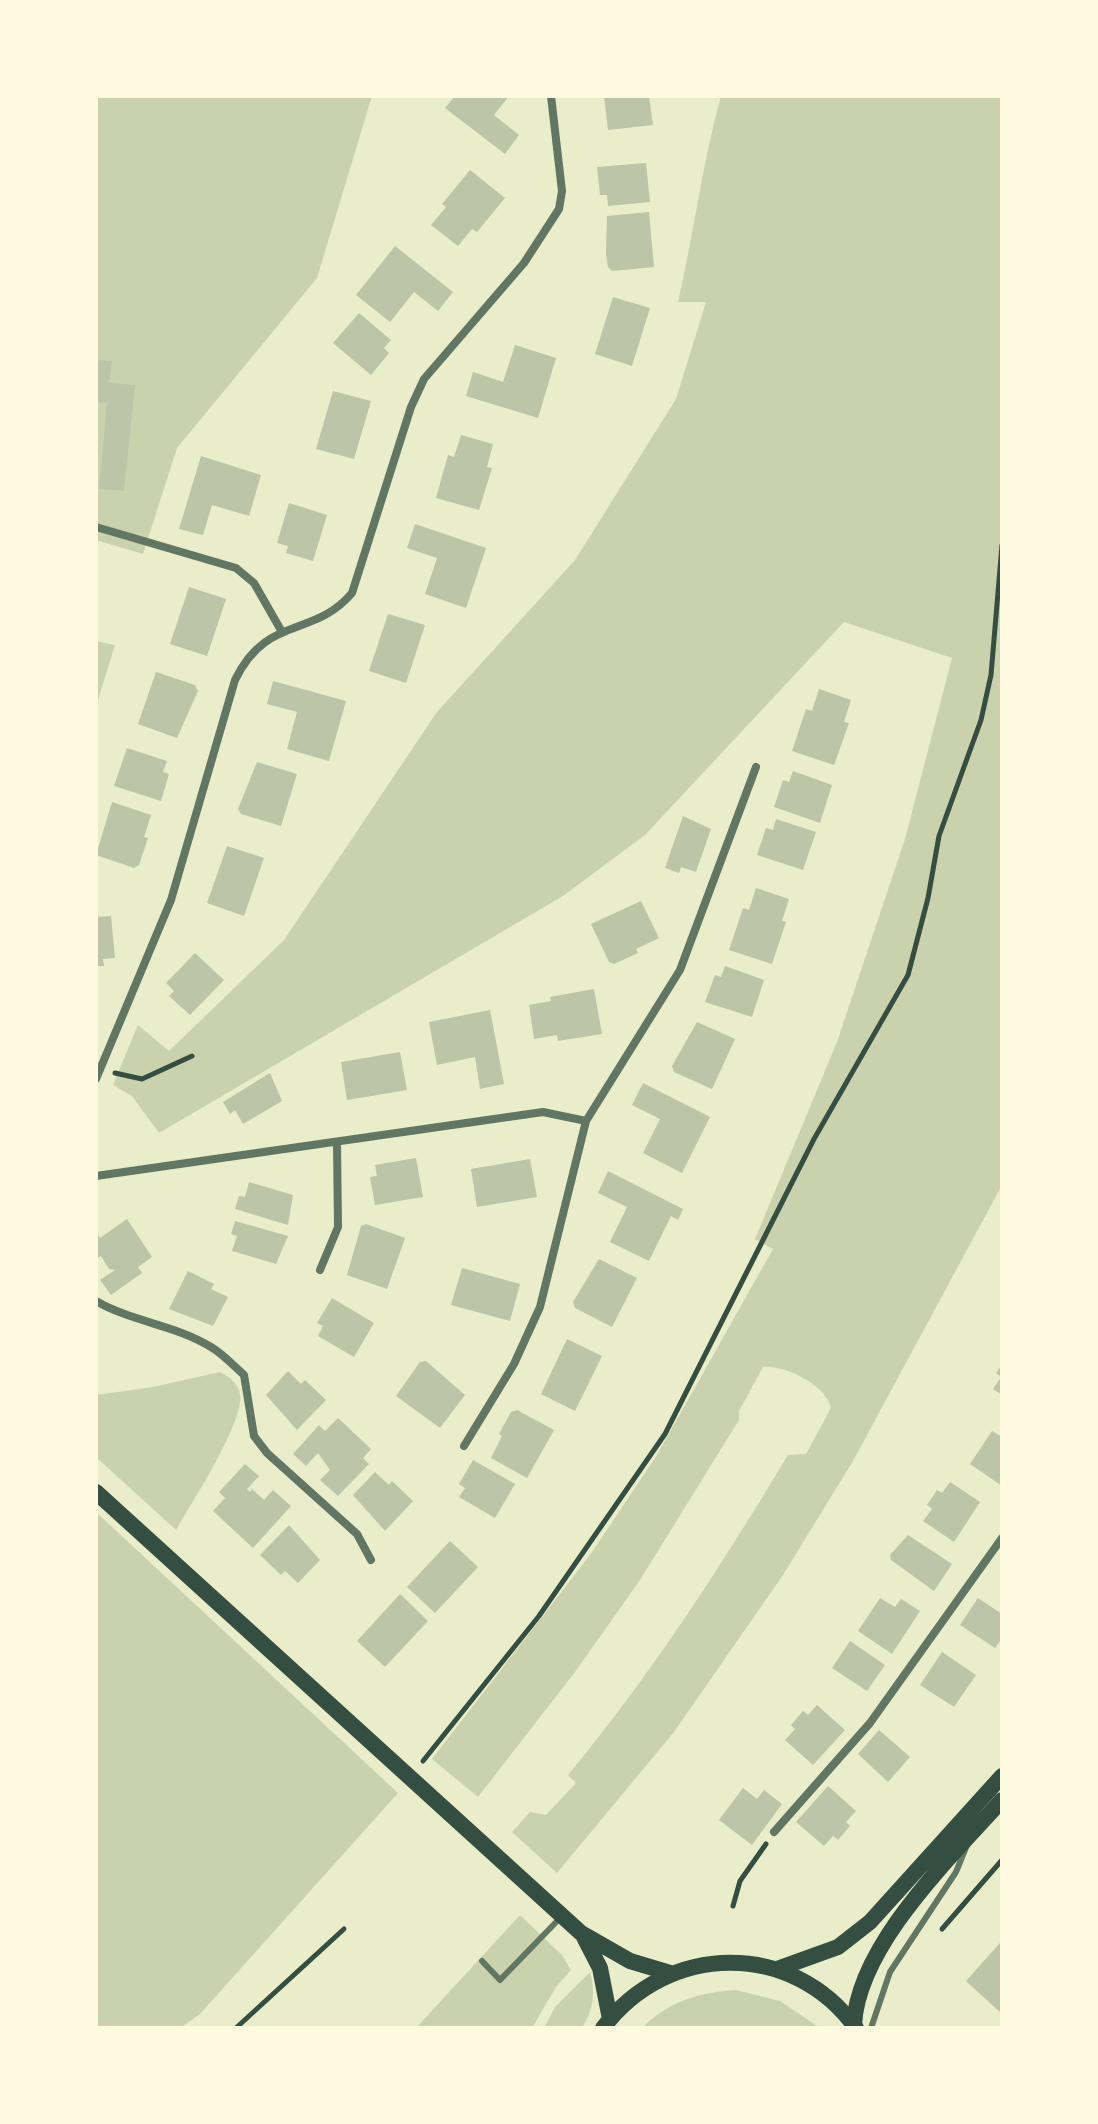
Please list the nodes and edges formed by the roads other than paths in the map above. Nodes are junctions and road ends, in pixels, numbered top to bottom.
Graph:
1 (551, 96) edge
2 (96, 527) edge
3 (282, 632) junction
4 (756, 767) dead end
5 (96, 1079) edge
6 (586, 1121) junction
7 (337, 1144) junction
8 (96, 1176) edge
9 (320, 1270) dead end
10 (96, 1301) edge
11 (464, 1446) dead end
12 (96, 1492) edge
13 (1002, 1538) edge
14 (371, 1560) dead end
15 (1002, 1776) edge
16 (1002, 1800) edge
17 (774, 1832) road end
18 (562, 1916) junction
19 (581, 1933) junction
20 (482, 1961) dead end
21 (777, 1969) junction
22 (670, 1973) junction
23 (607, 2023) edge
24 (860, 2027) edge

1 - 3 street
2 - 3 street
3 - 5 street
4 - 6 street
6 - 7 street
6 - 11 street
7 - 8 street
7 - 9 street
10 - 14 street
12 - 18 main road
13 - 17 street
15 - 21 main road
16 - 24 main road
18 - 19 main road
18 - 20 lane
19 - 22 main road
19 - 23 main road
21 - 22 main road
21 - 24 main road
22 - 23 main road

